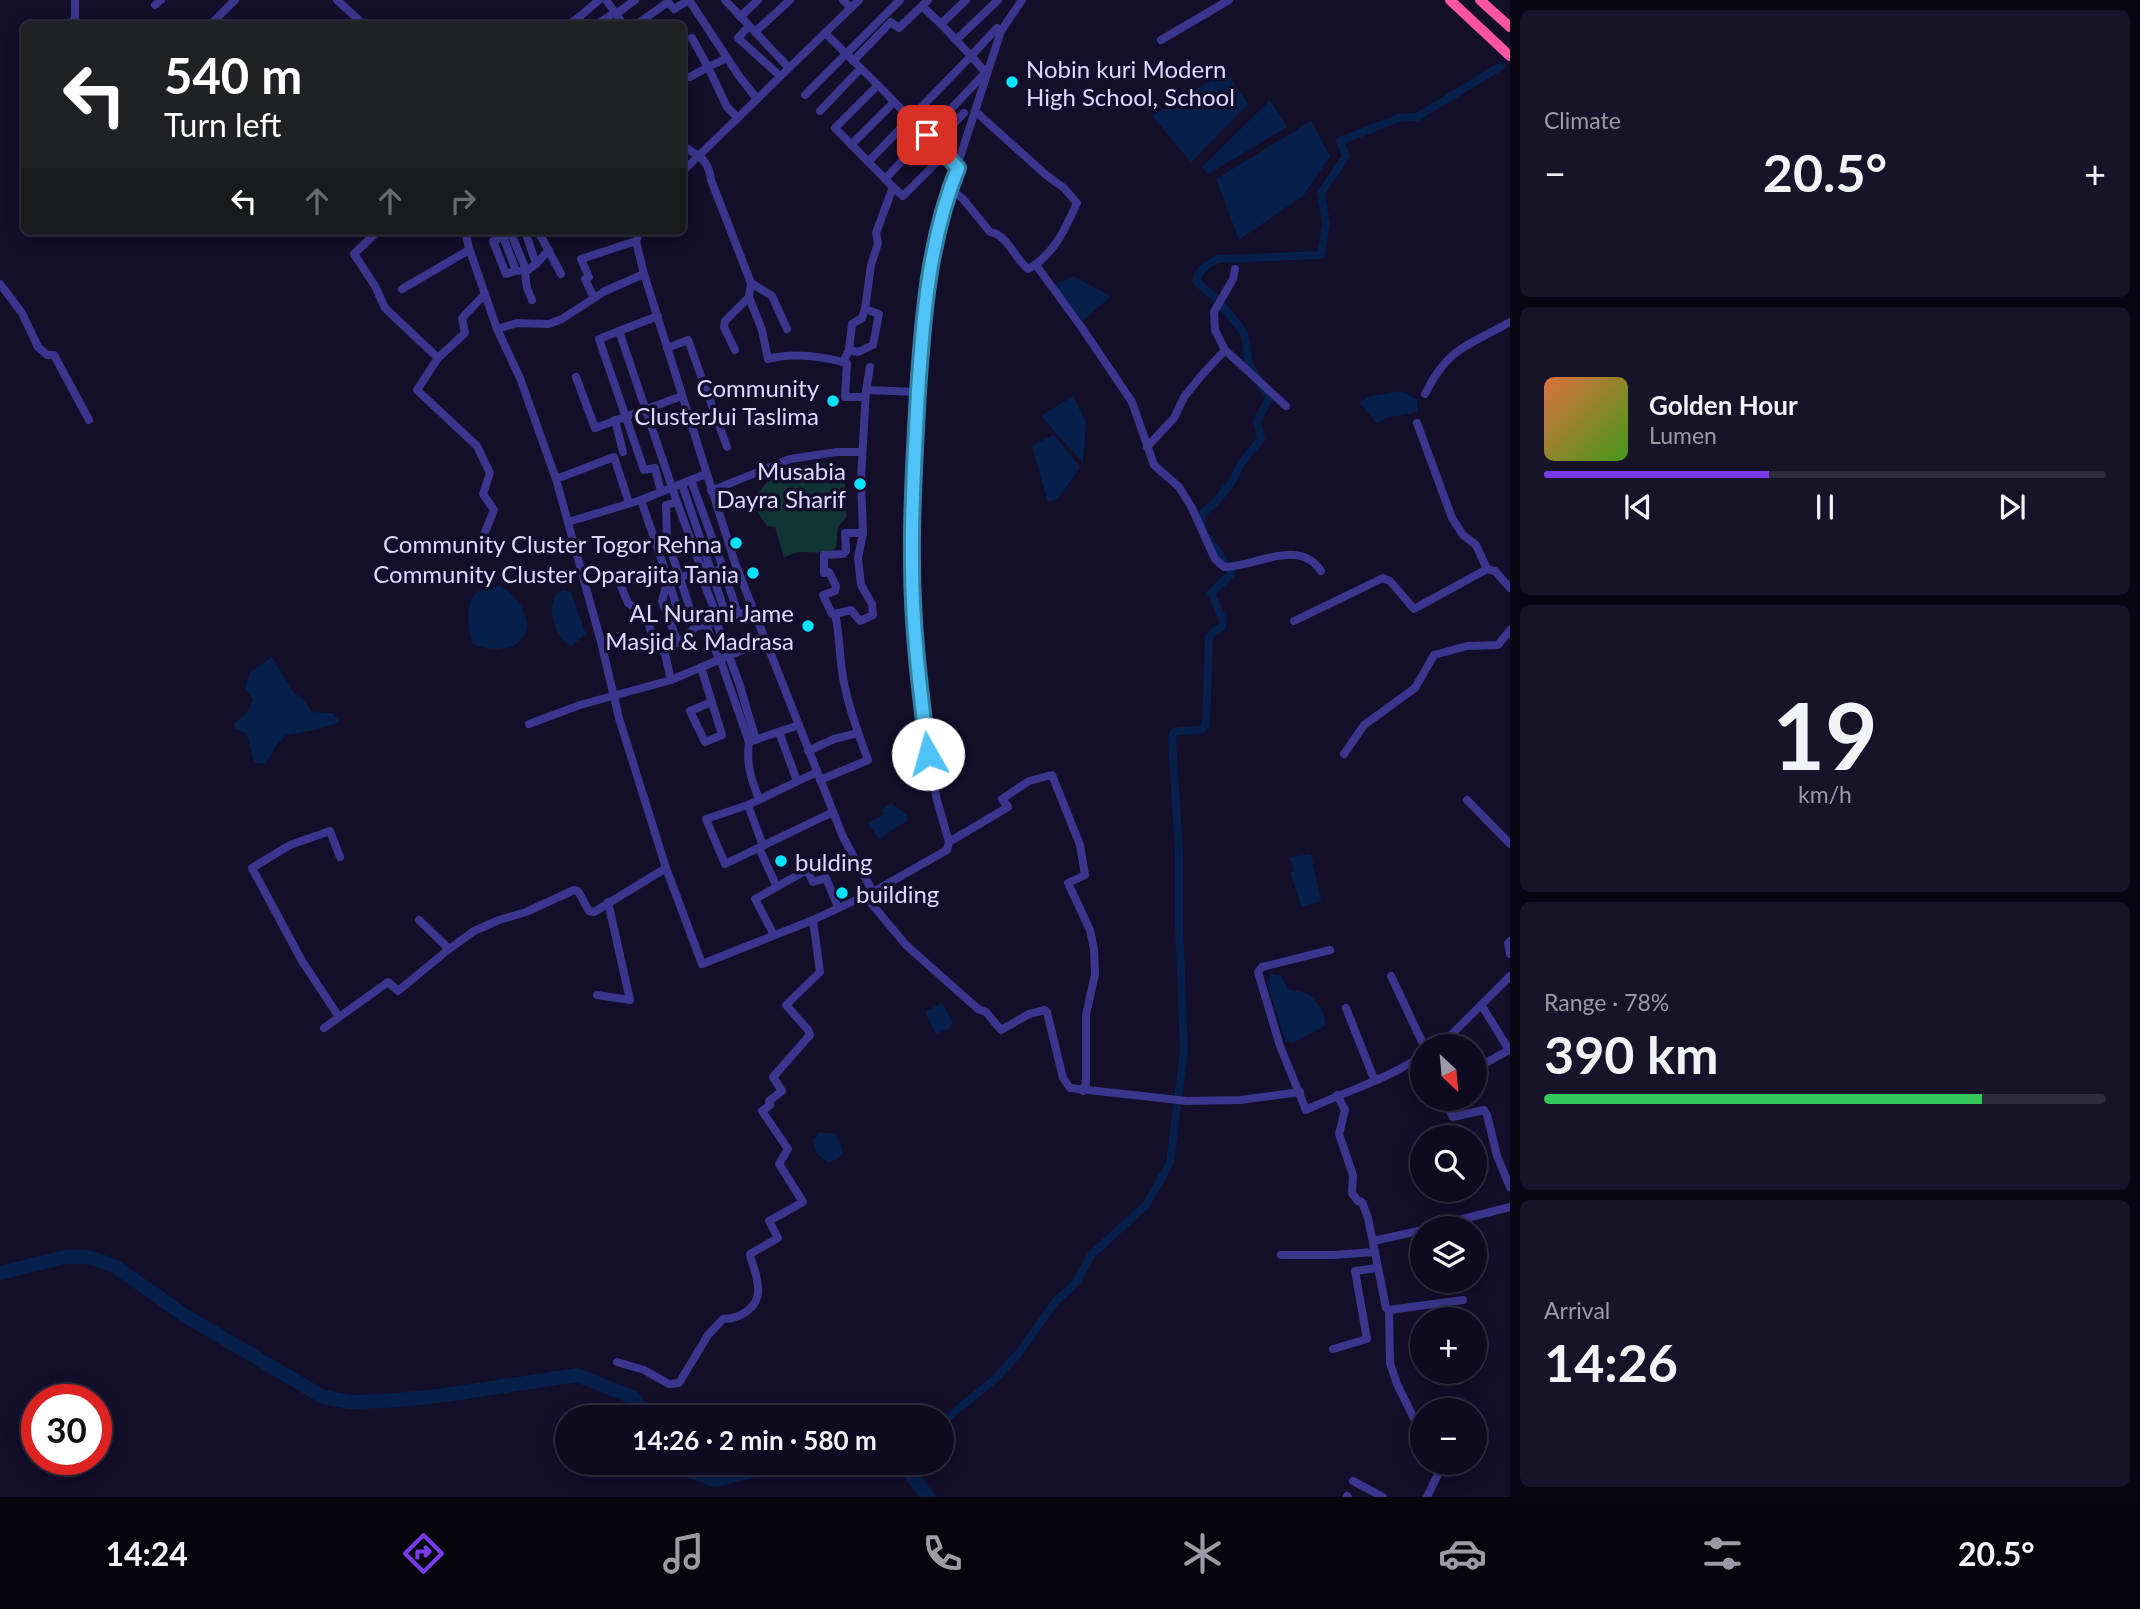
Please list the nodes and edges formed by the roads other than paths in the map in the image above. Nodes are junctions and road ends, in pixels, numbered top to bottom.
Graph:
1 (75, 0) edge
2 (235, 0) edge
3 (337, 0) edge
4 (600, 0) edge
5 (606, 0) edge
6 (635, 0) edge
7 (724, 0) edge
8 (758, 0) edge
9 (790, 0) edge
10 (843, 0) edge
11 (859, 0) edge
12 (900, 0) edge
13 (966, 0) edge
14 (998, 0) edge
15 (1022, 0) edge
16 (1229, 0) edge
17 (1450, 0) edge
18 (1480, 0) edge
19 (925, 3) edge
20 (851, 8) junction
21 (615, 13) junction
22 (740, 17) junction
23 (73, 21) edge
24 (214, 21) edge
25 (360, 21) edge
26 (581, 21) edge
27 (603, 21) edge
28 (622, 21) edge
29 (641, 21) edge
30 (941, 24) junction
31 (1510, 27) edge
32 (752, 29) junction
33 (1001, 32) junction
34 (825, 33) junction
35 (692, 38) dead end
36 (956, 40) junction
37 (1161, 40) dead end
38 (845, 53) junction
39 (1510, 56) edge
40 (971, 57) junction
41 (727, 58) junction
42 (853, 61) junction
43 (708, 67) junction
44 (789, 68) junction
45 (860, 69) junction
46 (987, 73) junction
47 (780, 76) junction
48 (690, 77) dead end
49 (878, 85) junction
50 (805, 95) dead end
51 (757, 99) junction
52 (894, 102) junction
53 (820, 111) dead end
54 (975, 111) junction
55 (964, 113) dead end
56 (738, 118) junction
57 (910, 118) junction
58 (927, 135) junction
59 (935, 143) junction
60 (851, 145) junction
61 (686, 148) edge
62 (946, 153) junction
63 (699, 155) junction
64 (868, 162) junction
65 (686, 168) edge
66 (958, 168) junction
67 (886, 178) junction
68 (893, 187) junction
69 (950, 188) junction
70 (374, 235) edge
71 (466, 235) edge
72 (506, 235) edge
73 (511, 235) edge
74 (526, 235) edge
75 (540, 235) edge
76 (638, 235) edge
77 (636, 241) junction
78 (469, 250) junction
79 (549, 250) junction
80 (536, 264) junction
81 (1036, 265) junction
82 (1235, 269) dead end
83 (522, 271) junction
84 (561, 274) dead end
85 (644, 274) junction
86 (751, 283) junction
87 (0, 284) edge
88 (402, 289) dead end
89 (485, 294) junction
90 (749, 297) junction
91 (594, 298) junction
92 (532, 300) dead end
93 (865, 309) junction
94 (658, 316) junction
95 (1510, 321) edge
96 (497, 329) junction
97 (787, 329) dead end
98 (619, 331) junction
99 (667, 348) junction
100 (735, 350) dead end
101 (849, 350) junction
102 (1226, 351) junction
103 (438, 358) junction
104 (843, 362) junction
105 (870, 368) dead end
106 (576, 377) dead end
107 (918, 392) junction
108 (866, 394) junction
109 (1425, 394) dead end
110 (682, 396) junction
111 (1286, 406) dead end
112 (646, 408) junction
113 (624, 416) junction
114 (89, 420) dead end
115 (615, 420) junction
116 (1418, 423) dead end
117 (727, 447) dead end
118 (1147, 447) junction
119 (623, 452) dead end
120 (862, 452) junction
121 (706, 474) junction
122 (556, 479) junction
123 (691, 480) junction
124 (678, 486) junction
125 (711, 491) junction
126 (661, 492) junction
127 (641, 500) junction
128 (677, 502) junction
129 (629, 503) junction
130 (568, 522) junction
131 (863, 533) junction
132 (483, 537) dead end
133 (723, 568) junction
134 (1487, 569) junction
135 (705, 570) junction
136 (1321, 571) dead end
137 (680, 578) junction
138 (618, 579) dead end
139 (668, 579) junction
140 (1510, 588) edge
141 (753, 609) junction
142 (738, 614) junction
143 (835, 614) junction
144 (680, 617) dead end
145 (721, 620) junction
146 (1294, 621) dead end
147 (706, 624) junction
148 (696, 627) junction
149 (1510, 630) edge
150 (765, 640) junction
151 (729, 655) junction
152 (719, 659) junction
153 (701, 667) junction
154 (671, 680) junction
155 (613, 696) junction
156 (712, 702) junction
157 (529, 724) dead end
158 (799, 725) junction
159 (779, 732) junction
160 (858, 733) junction
161 (753, 741) junction
162 (808, 751) junction
163 (1344, 754) dead end
164 (818, 776) junction
165 (797, 781) junction
166 (760, 799) junction
167 (1467, 800) dead end
168 (748, 805) junction
169 (833, 812) junction
170 (949, 842) junction
171 (1510, 844) edge
172 (761, 847) junction
173 (340, 857) dead end
174 (666, 868) junction
175 (777, 887) junction
176 (873, 892) junction
177 (608, 902) junction
178 (838, 907) junction
179 (419, 920) dead end
180 (813, 920) junction
181 (774, 935) junction
182 (1510, 941) edge
183 (449, 949) junction
184 (1330, 950) dead end
185 (1510, 954) edge
186 (1391, 976) dead end
187 (1510, 979) edge
188 (597, 995) dead end
189 (1482, 1006) junction
190 (1346, 1008) dead end
191 (339, 1017) junction
192 (324, 1028) dead end
193 (1418, 1034) edge
194 (1452, 1034) edge
195 (1488, 1062) edge
196 (1410, 1063) edge
197 (1374, 1079) junction
198 (1083, 1091) junction
199 (1300, 1093) junction
200 (1337, 1095) junction
201 (1450, 1111) edge
202 (1480, 1111) edge
203 (1485, 1111) edge
204 (1510, 1187) edge
205 (1510, 1207) edge
206 (1475, 1216) edge
207 (1410, 1232) edge
208 (1373, 1241) junction
209 (1375, 1252) junction
210 (1281, 1255) dead end
211 (1378, 1268) junction
212 (1463, 1300) dead end
213 (1389, 1310) junction
214 (1334, 1349) dead end
215 (617, 1362) dead end
216 (1410, 1410) edge
217 (1438, 1475) edge
218 (1353, 1481) dead end
219 (1383, 1497) edge
220 (1427, 1497) edge

1 - 23 street
2 - 24 street
3 - 25 street
4 - 26 street
5 - 21 street
6 - 21 street
7 - 22 street
8 - 22 street
9 - 32 street
10 - 20 street
11 - 20 street
12 - 38 street
13 - 30 street
14 - 36 street
15 - 33 street
16 - 37 street
17 - 39 highway
18 - 31 highway
19 - 30 street
19 - 42 street
20 - 34 street
21 - 27 street
21 - 28 street
22 - 32 street
29 - 41 street
30 - 36 street
32 - 44 street
32 - 47 street
33 - 40 street
33 - 46 street
34 - 38 street
34 - 44 street
35 - 43 street
36 - 40 street
38 - 42 street
38 - 50 street
40 - 46 street
40 - 57 street
41 - 43 street
41 - 51 street
42 - 45 street
43 - 48 street
43 - 56 street
44 - 47 street
45 - 49 street
45 - 53 street
46 - 54 street
46 - 58 street
47 - 51 street
49 - 52 street
49 - 60 street
51 - 56 street
52 - 57 street
52 - 60 street
54 - 66 street
54 - 81 street
55 - 59 street
56 - 63 street
57 - 58 street
57 - 64 street
58 - 59 street
58 - 67 street
59 - 62 street
60 - 64 street
61 - 63 street
62 - 66 street
62 - 68 street
63 - 65 street
63 - 86 street
64 - 67 street
66 - 69 street
67 - 68 street
68 - 93 street
69 - 81 street
69 - 107 street
70 - 103 street
71 - 78 street
72 - 83 street
73 - 83 street
74 - 80 street
75 - 79 street
76 - 77 street
77 - 85 street
77 - 91 street
78 - 88 street
78 - 89 street
79 - 80 street
79 - 84 street
80 - 83 street
81 - 118 street
82 - 102 street
83 - 92 street
85 - 91 street
85 - 94 street
86 - 90 street
86 - 97 street
87 - 114 street
89 - 96 street
89 - 103 street
90 - 100 street
90 - 104 street
91 - 96 street
93 - 101 street
93 - 101 street
94 - 98 street
94 - 99 street
95 - 109 street
96 - 122 street
98 - 112 street
98 - 113 street
99 - 110 street
99 - 117 street
101 - 104 street
102 - 111 street
102 - 118 street
103 - 132 street
104 - 108 street
105 - 108 street
106 - 115 street
107 - 108 street
107 - 170 street
108 - 120 street
110 - 112 street
110 - 121 street
112 - 113 street
112 - 124 street
113 - 115 street
113 - 126 street
115 - 119 street
116 - 134 street
118 - 136 street
120 - 125 street
120 - 131 street
121 - 123 street
121 - 125 street
122 - 129 street
122 - 130 street
123 - 124 street
123 - 133 street
124 - 126 street
124 - 128 street
124 - 135 street
125 - 141 street
126 - 127 street
127 - 129 street
127 - 139 street
128 - 135 street
128 - 137 street
129 - 130 street
130 - 155 street
131 - 143 street
131 - 143 street
133 - 135 street
133 - 142 street
134 - 140 street
134 - 146 street
135 - 137 street
135 - 145 street
137 - 148 street
138 - 154 street
139 - 144 street
139 - 148 street
141 - 142 street
141 - 150 street
142 - 145 street
143 - 160 street
145 - 147 street
145 - 151 street
147 - 148 street
147 - 152 street
149 - 163 street
150 - 151 street
150 - 158 street
151 - 152 street
151 - 161 street
152 - 153 street
152 - 161 street
153 - 154 street
153 - 156 street
154 - 155 street
155 - 157 street
155 - 174 street
156 - 156 street
158 - 159 street
158 - 162 street
159 - 161 street
159 - 165 street
160 - 162 street
160 - 164 street
161 - 166 street
162 - 164 street
164 - 165 street
164 - 169 street
165 - 166 street
166 - 168 street
167 - 171 street
168 - 172 street
168 - 172 street
169 - 172 street
169 - 176 street
170 - 176 street
170 - 198 street
172 - 175 street
173 - 191 street
174 - 177 street
174 - 181 street
175 - 178 street
175 - 181 street
176 - 178 street
176 - 198 street
177 - 183 street
177 - 188 street
178 - 180 street
179 - 183 street
180 - 181 street
180 - 215 street
182 - 185 street
183 - 191 street
184 - 199 street
186 - 193 street
187 - 189 street
189 - 194 street
189 - 195 street
190 - 197 street
191 - 192 street
196 - 197 street
197 - 200 street
198 - 199 street
199 - 200 street
200 - 208 street
201 - 202 street
203 - 204 street
205 - 206 street
207 - 208 street
208 - 209 street
209 - 210 street
209 - 211 street
211 - 213 street
211 - 214 street
212 - 213 street
213 - 216 street
217 - 220 street
218 - 219 street

